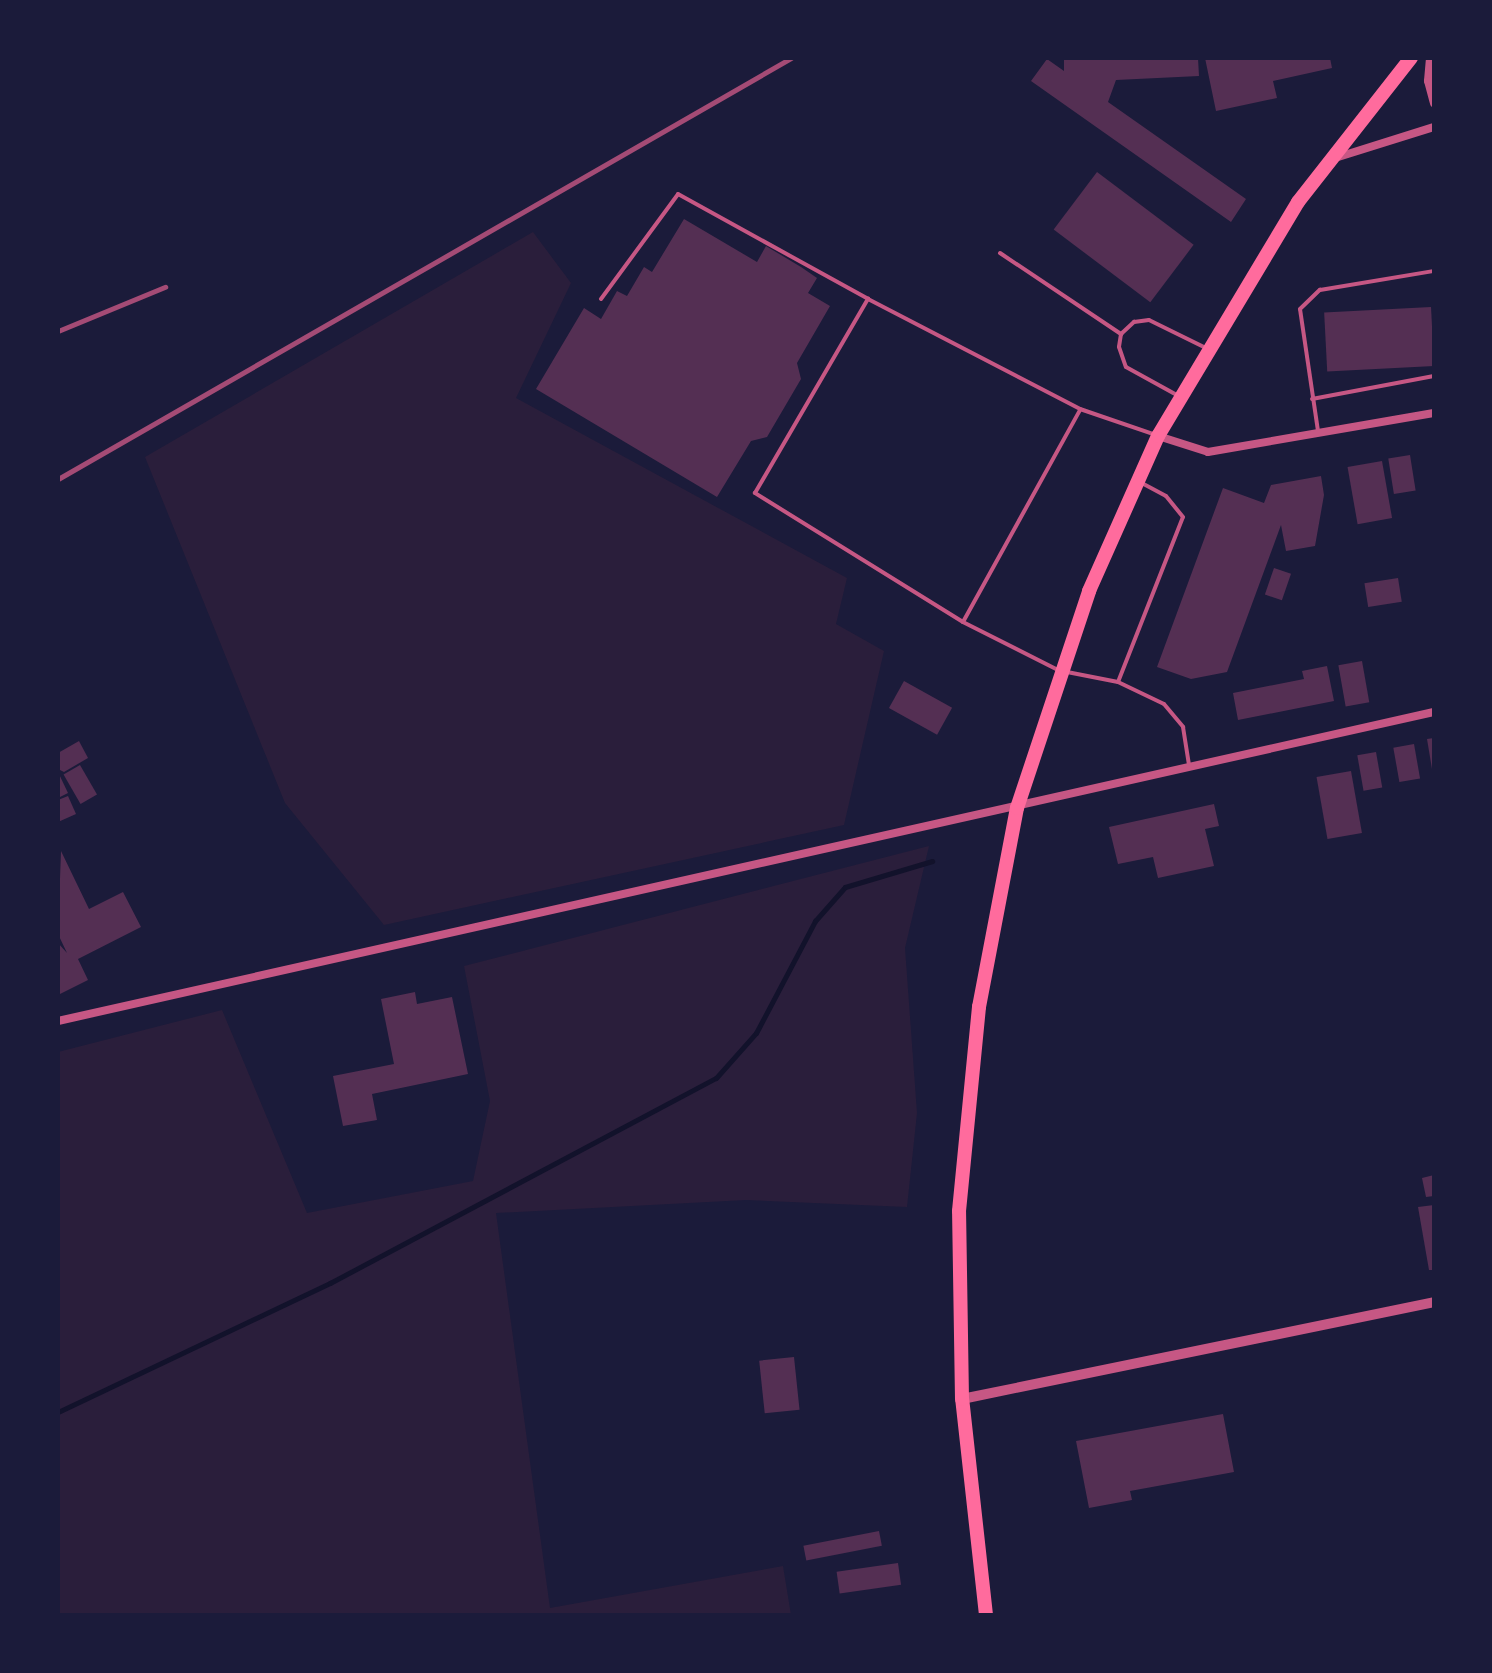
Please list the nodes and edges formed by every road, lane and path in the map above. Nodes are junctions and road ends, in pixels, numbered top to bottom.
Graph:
1 (1430, 58) edge
2 (1409, 59) edge
3 (1434, 103) edge
4 (1434, 127) edge
5 (1330, 160) junction
6 (1000, 253) dead end
7 (1434, 271) edge
8 (601, 299) dead end
9 (868, 299) junction
10 (1121, 334) junction
11 (1206, 348) junction
12 (1434, 376) edge
13 (1179, 396) junction
14 (1312, 399) junction
15 (1080, 409) junction
16 (1434, 413) edge
17 (1318, 433) junction
18 (1158, 436) junction
19 (1136, 480) junction
20 (963, 622) junction
21 (1060, 671) junction
22 (1118, 682) junction
23 (1434, 712) edge
24 (1190, 768) junction
25 (1017, 808) junction
26 (58, 1021) edge
27 (1434, 1302) edge
28 (962, 1399) junction
29 (986, 1615) edge

1 - 3 street
2 - 5 main road
4 - 5 street
5 - 11 main road
6 - 10 lane
7 - 14 lane
8 - 9 lane
9 - 15 lane
9 - 20 lane
10 - 11 lane
10 - 13 lane
11 - 13 main road
12 - 14 lane
13 - 18 main road
14 - 17 lane
15 - 18 lane
15 - 20 lane
16 - 17 street
17 - 18 street
18 - 19 main road
19 - 21 main road
19 - 22 lane
20 - 21 lane
21 - 22 lane
21 - 25 main road
22 - 24 lane
23 - 24 street
24 - 25 street
25 - 26 street
25 - 28 main road
27 - 28 street
28 - 29 main road

